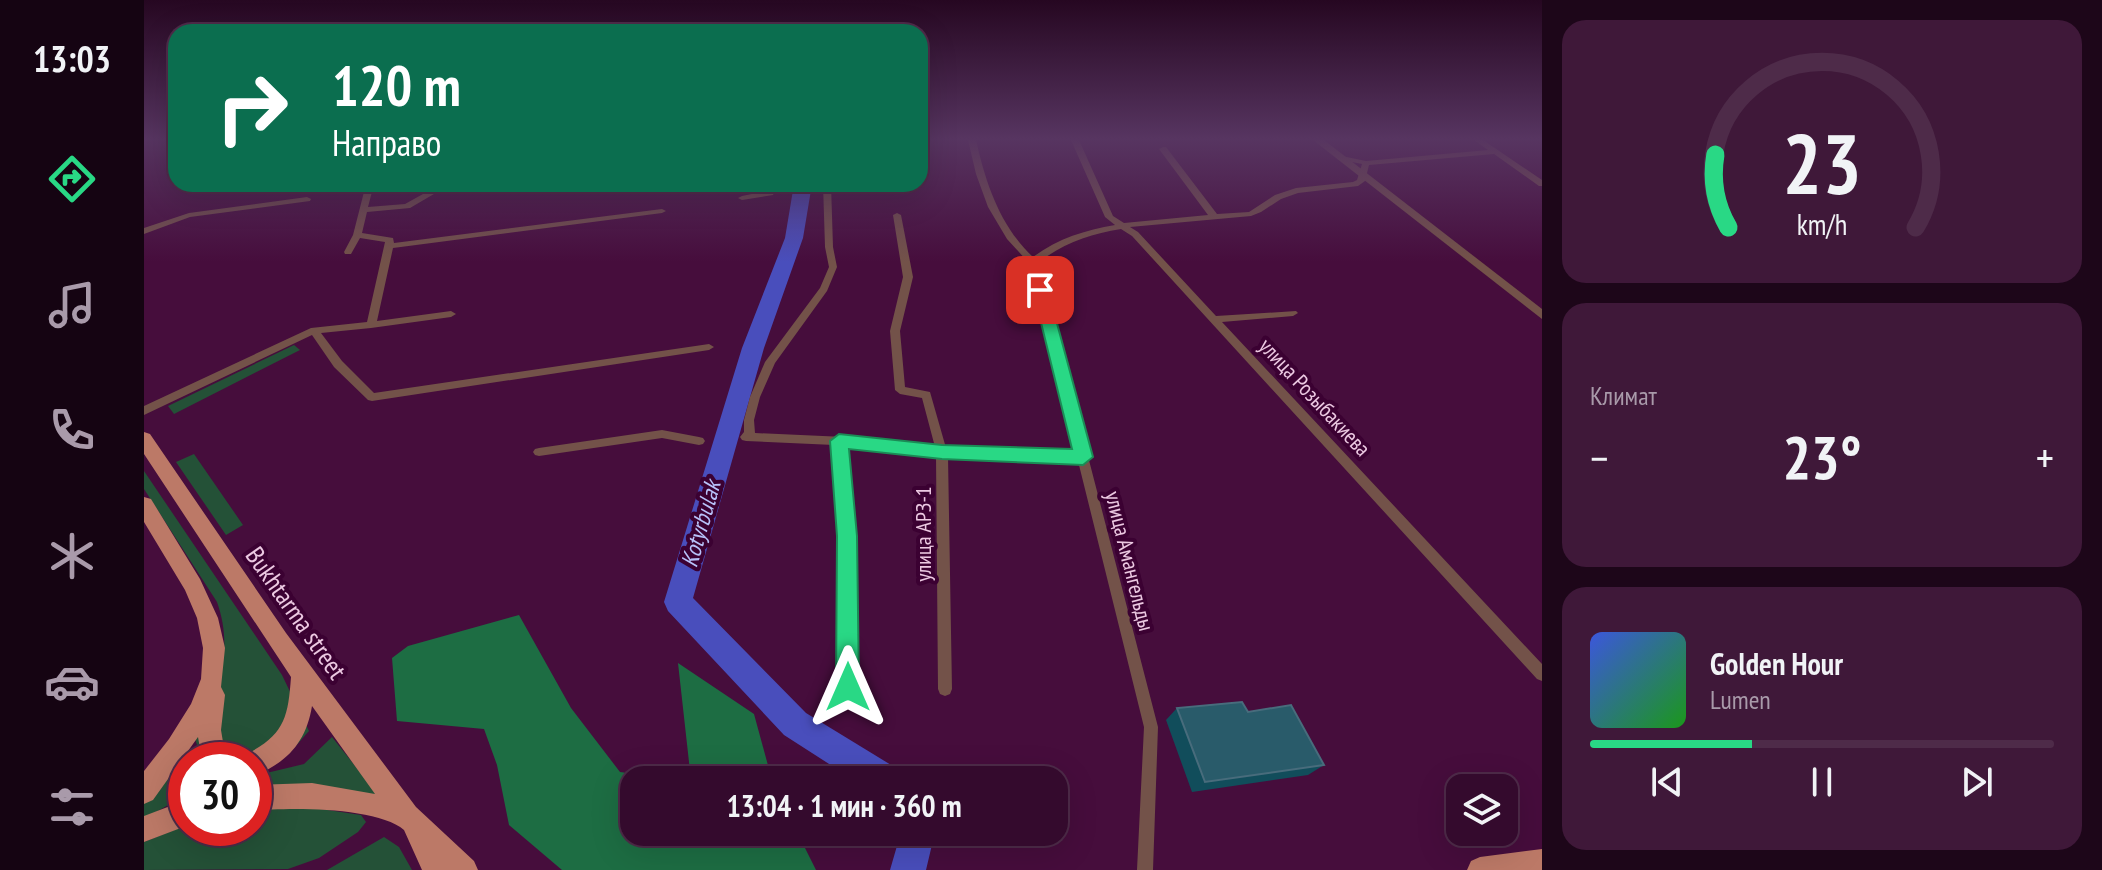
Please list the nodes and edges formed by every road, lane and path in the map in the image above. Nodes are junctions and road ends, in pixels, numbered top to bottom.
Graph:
1 (983, 181) edge
2 (1091, 181) edge
3 (1187, 181) edge
4 (1357, 181) edge
5 (1378, 181) edge
6 (368, 192) edge
7 (432, 192) edge
8 (770, 192) edge
9 (827, 192) edge
10 (742, 198) dead end
11 (307, 199) dead end
12 (363, 210) junction
13 (662, 211) dead end
14 (897, 215) dead end
15 (1215, 218) junction
16 (1118, 225) junction
17 (144, 231) edge
18 (357, 235) junction
19 (389, 246) junction
20 (348, 252) dead end
21 (1033, 262) junction
22 (1293, 313) dead end
23 (451, 314) dead end
24 (1542, 315) edge
25 (1214, 319) junction
26 (371, 325) junction
27 (314, 330) junction
28 (709, 347) dead end
29 (144, 411) edge
30 (144, 439) edge
31 (699, 441) dead end
32 (839, 441) junction
33 (539, 452) dead end
34 (942, 452) junction
35 (1083, 457) junction
36 (144, 505) edge
37 (217, 664) junction
38 (303, 674) junction
39 (1542, 674) edge
40 (848, 687) dead end
41 (945, 689) dead end
42 (211, 742) edge
43 (272, 754) edge
44 (144, 791) edge
45 (272, 797) edge
46 (407, 816) junction
47 (168, 820) edge
48 (144, 829) edge
49 (1542, 862) edge
50 (436, 870) edge
51 (465, 870) edge
52 (1145, 870) edge
53 (1480, 870) edge

1 - 21 street, улица Амангельды
2 - 16 street, улица Розыбакиева
3 - 15 street
4 - 15 street
5 - 24 street
6 - 12 street
7 - 12 street
8 - 10 street
9 - 32 street
11 - 17 street
12 - 18 street
13 - 19 street
14 - 34 street, улица АРЗ-1
15 - 16 street
16 - 21 street
16 - 25 street, улица Розыбакиева
18 - 19 street
18 - 20 street
19 - 26 street
21 - 35 street, улица Амангельды
22 - 25 street
23 - 26 street
25 - 39 street, улица Розыбакиева
26 - 27 street
27 - 28 street
27 - 29 street
30 - 38 main road, Bukhtarma street
31 - 33 street
32 - 34 street
32 - 40 street
34 - 35 street
34 - 41 street, улица АРЗ-1
35 - 52 street, улица Амангельды
36 - 37 main road
37 - 42 main road
37 - 44 main road
38 - 43 main road
38 - 46 main road, Bukhtarma street
45 - 46 main road
46 - 50 main road
46 - 51 main road
47 - 48 main road
49 - 53 main road

